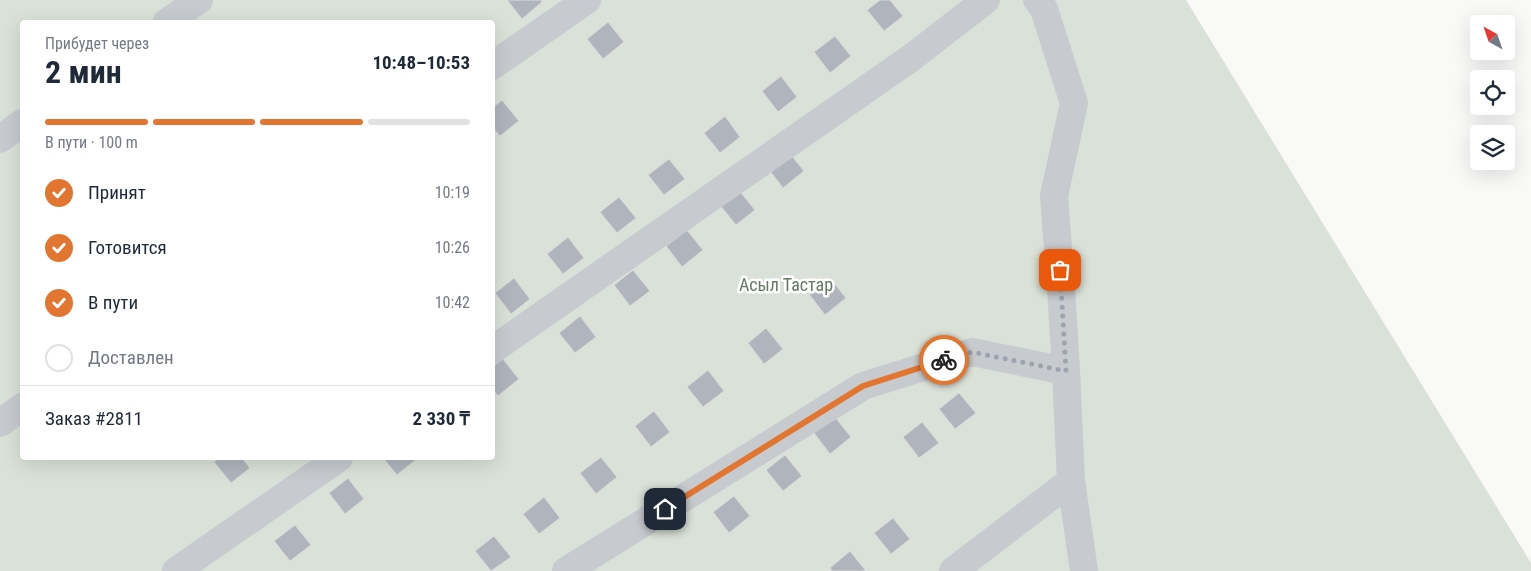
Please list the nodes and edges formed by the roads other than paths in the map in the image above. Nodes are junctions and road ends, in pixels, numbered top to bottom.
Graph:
1 (199, 0) edge
2 (587, 0) edge
3 (986, 0) edge
4 (1037, 0) edge
5 (169, 20) edge
6 (495, 64) edge
7 (20, 124) edge
8 (0, 139) edge
9 (495, 348) edge
10 (1066, 371) junction
11 (20, 408) edge
12 (0, 423) edge
13 (336, 460) edge
14 (1071, 481) junction
15 (176, 571) edge
16 (566, 571) edge
17 (953, 571) edge
18 (1084, 571) edge

1 - 5 street
2 - 6 street
3 - 9 street
4 - 10 street
7 - 8 street
10 - 14 street
10 - 16 street
11 - 12 street
13 - 15 street
14 - 17 street
14 - 18 street

